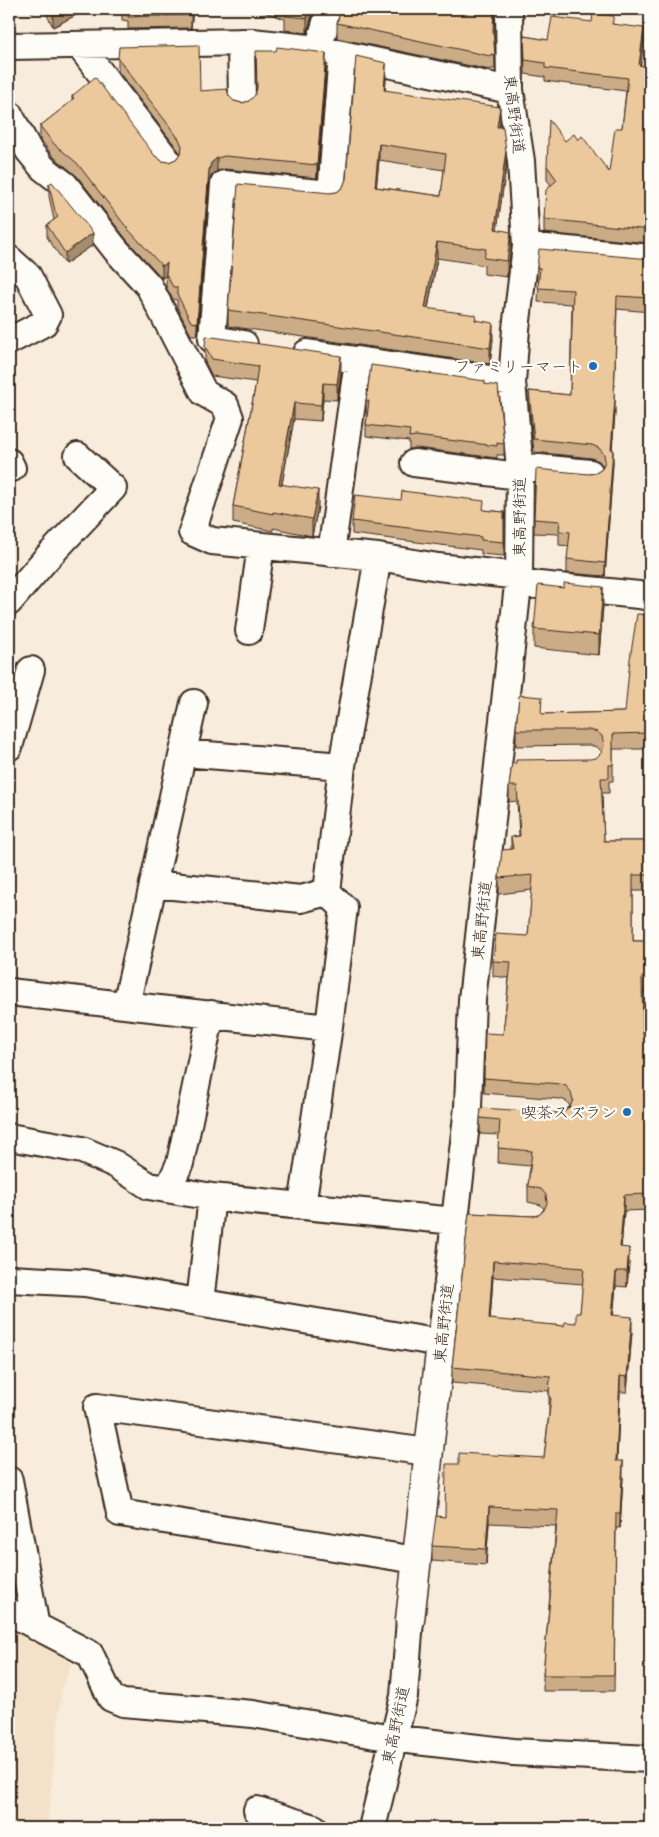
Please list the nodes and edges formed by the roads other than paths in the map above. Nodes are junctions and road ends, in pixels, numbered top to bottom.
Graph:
1 (330, 9) edge
2 (509, 9) edge
3 (241, 42) junction
4 (80, 45) junction
5 (9, 46) edge
6 (330, 52) junction
7 (510, 90) junction
8 (242, 101) edge
9 (9, 114) edge
10 (167, 160) edge
11 (526, 246) junction
12 (650, 258) edge
13 (9, 259) edge
14 (9, 341) edge
15 (358, 360) junction
16 (512, 382) junction
17 (78, 456) dead end
18 (414, 463) dead end
19 (519, 471) junction
20 (590, 473) edge
21 (261, 546) junction
22 (331, 554) junction
23 (378, 557) junction
24 (519, 580) junction
25 (650, 597) edge
26 (9, 602) edge
27 (249, 631) dead end
28 (31, 670) dead end
29 (194, 703) dead end
30 (10, 735) edge
31 (182, 753) junction
32 (342, 766) junction
33 (153, 884) junction
34 (327, 892) junction
35 (9, 992) edge
36 (126, 1005) junction
37 (211, 1014) junction
38 (328, 1028) junction
39 (468, 1107) junction
40 (495, 1109) edge
41 (9, 1137) edge
42 (168, 1189) junction
43 (212, 1197) junction
44 (302, 1206) junction
45 (462, 1216) junction
46 (9, 1279) edge
47 (200, 1302) junction
48 (441, 1343) junction
49 (428, 1452) junction
50 (9, 1480) edge
51 (416, 1560) junction
52 (9, 1612) edge
53 (410, 1620) joint
54 (36, 1627) junction
55 (394, 1738) junction
56 (650, 1759) edge
57 (257, 1810) dead end
58 (314, 1828) edge
59 (372, 1828) edge

1 - 6 street
2 - 7 street, 東高野街道
3 - 4 street
3 - 6 street
3 - 8 street
4 - 5 street
4 - 10 street
6 - 7 street
6 - 15 street
7 - 11 street, 東高野街道
9 - 21 street
11 - 12 street
11 - 16 street, 東高野街道
13 - 14 street
15 - 16 street
15 - 22 street
16 - 19 street, 東高野街道
17 - 26 street
18 - 19 street
19 - 20 street
19 - 24 street, 東高野街道
21 - 22 street
21 - 27 street
22 - 23 street
23 - 24 street
23 - 32 street
24 - 25 street
24 - 39 street, 東高野街道
28 - 30 street
29 - 31 street
31 - 32 street
31 - 33 street
32 - 34 street
33 - 34 street
33 - 36 street
34 - 38 street
35 - 36 street
36 - 37 street
37 - 38 street
37 - 42 street
38 - 44 street
39 - 40 street
39 - 45 street, 東高野街道
41 - 42 street
42 - 43 street
43 - 44 street
43 - 47 street
44 - 45 street
45 - 48 street, 東高野街道
46 - 47 street
47 - 48 street
48 - 49 street, 東高野街道
49 - 51 street, 東高野街道
49 - 51 street
50 - 54 street
51 - 53 street, 東高野街道
52 - 54 street
53 - 55 street, 東高野街道
54 - 55 street
55 - 56 street
55 - 59 street, 東高野街道
57 - 58 street

